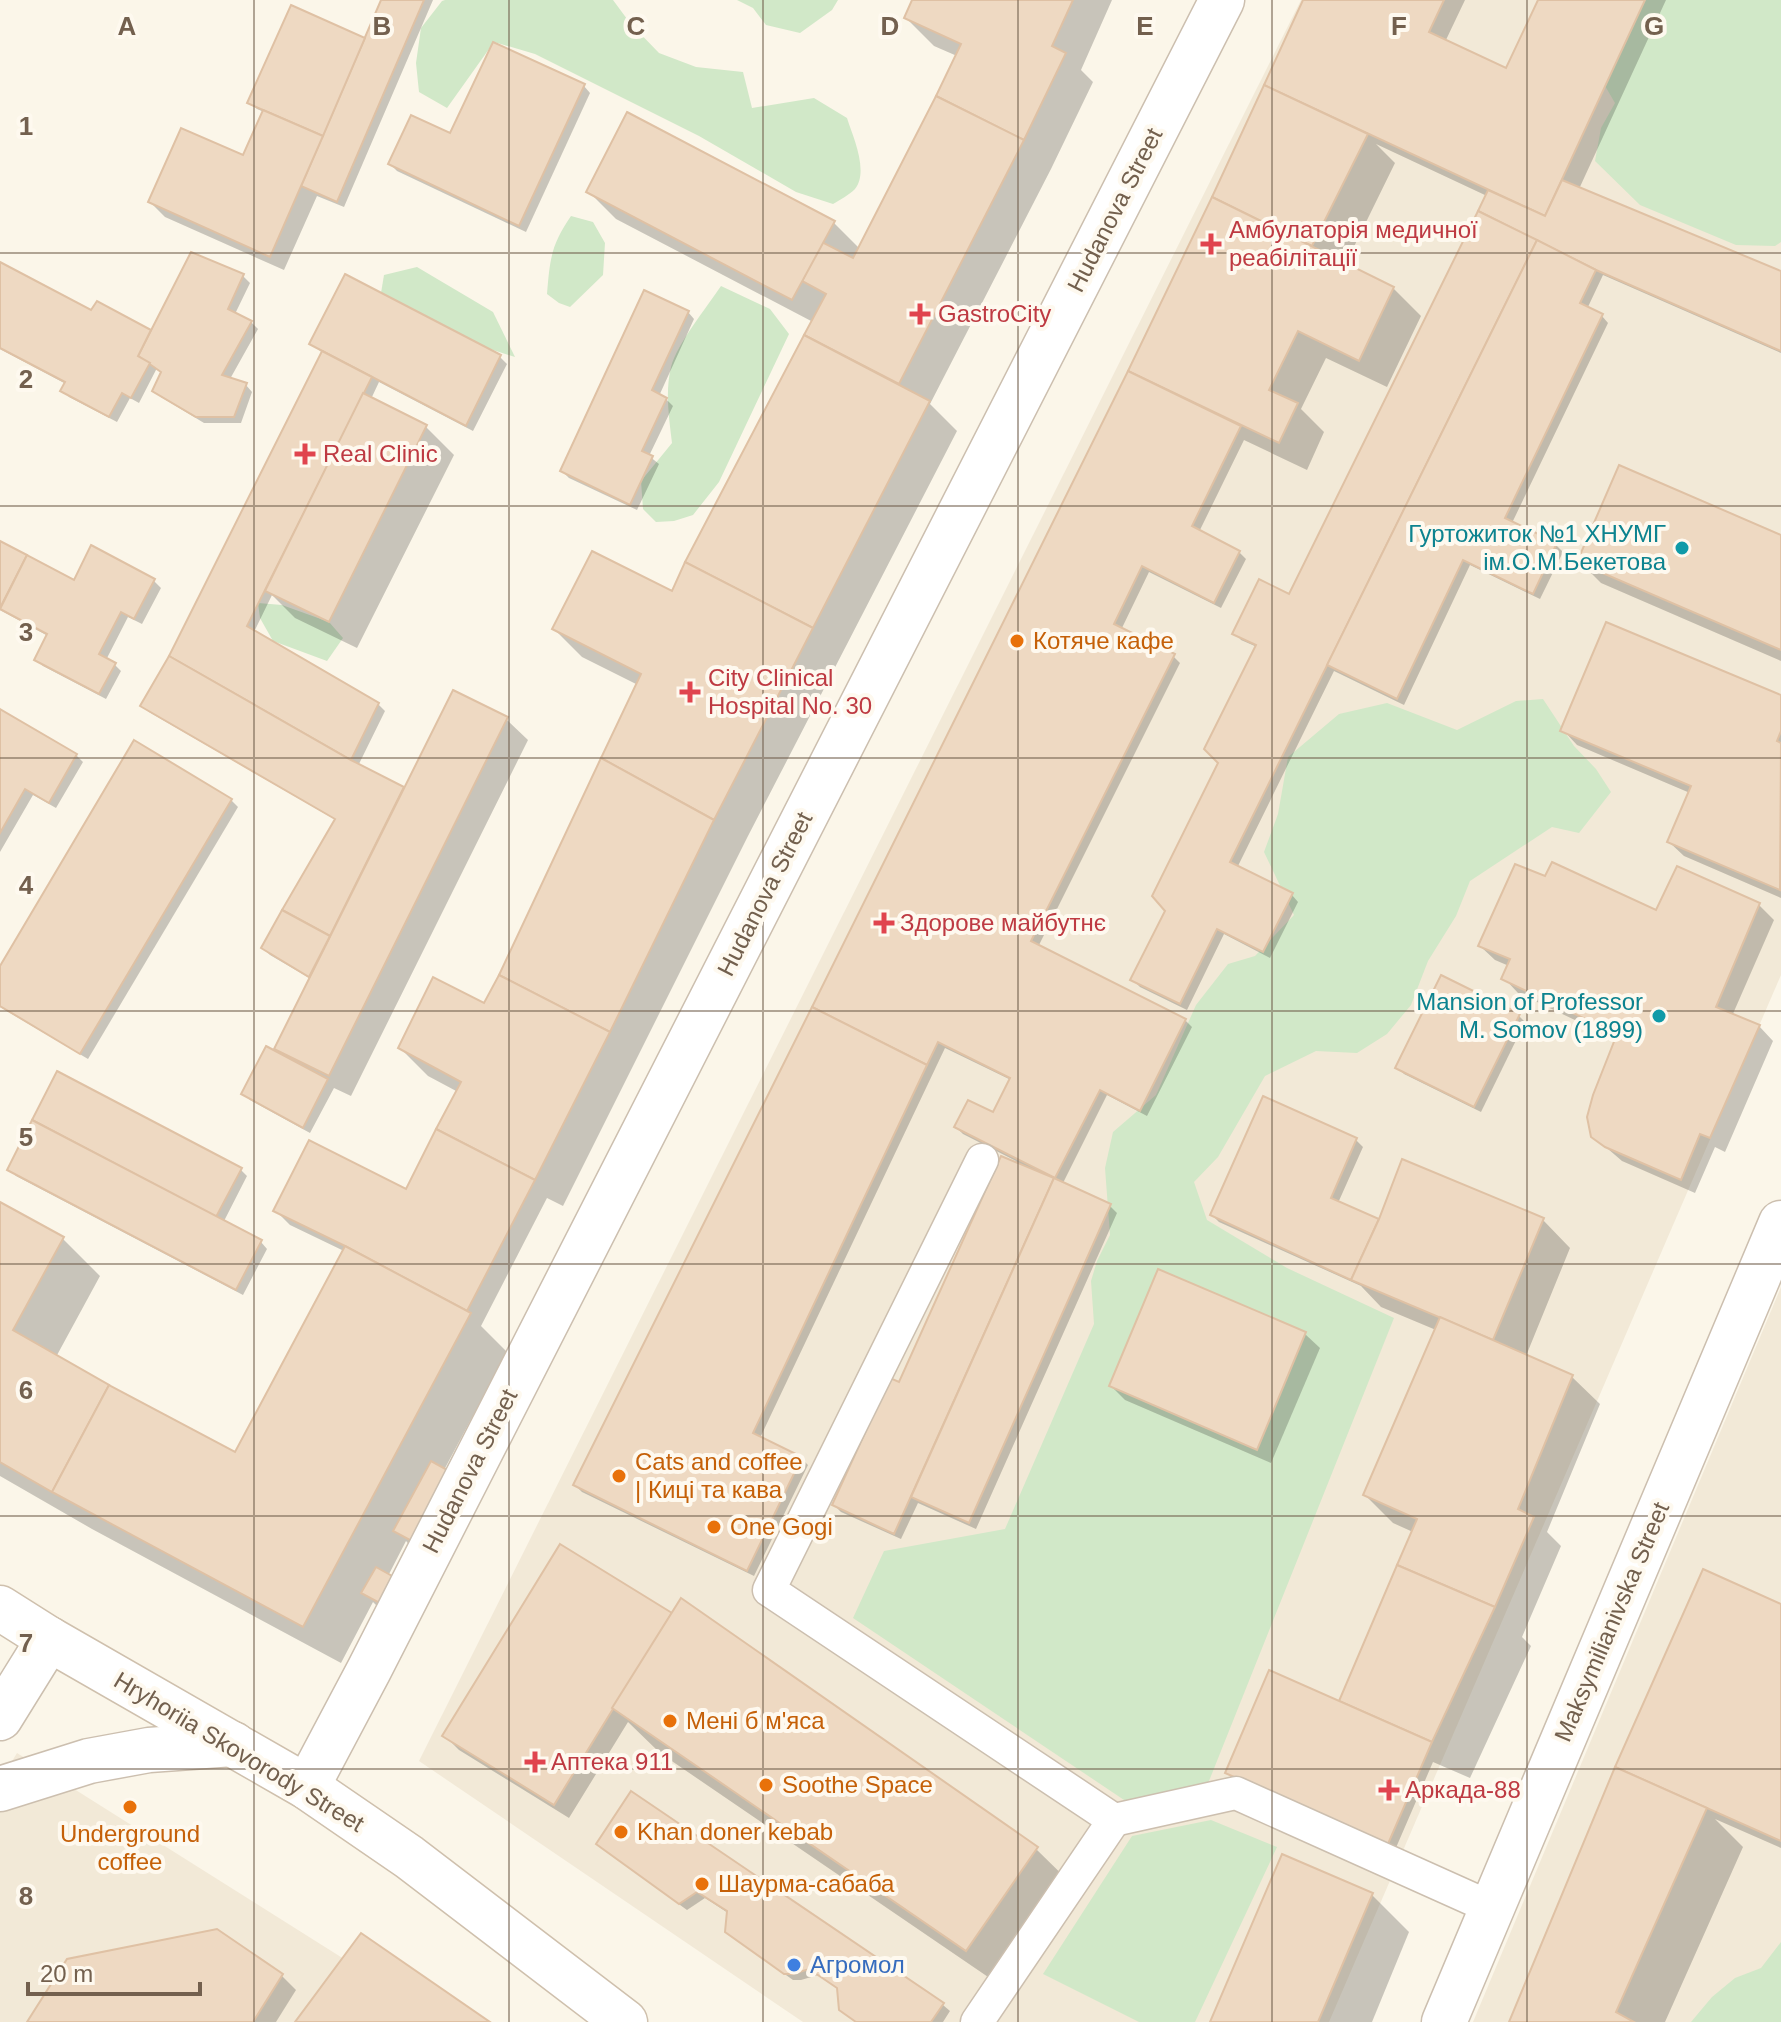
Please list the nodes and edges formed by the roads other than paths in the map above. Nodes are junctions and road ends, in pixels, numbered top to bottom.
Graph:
1 (1222, 0) edge
2 (982, 1160) dead end
3 (1781, 1223) edge
4 (0, 1608) edge
5 (49, 1639) junction
6 (0, 1718) edge
7 (233, 1744) junction
8 (307, 1787) junction
9 (0, 1789) edge
10 (1114, 1820) junction
11 (1492, 1908) junction
12 (625, 2022) edge
13 (977, 2022) edge
14 (1444, 2022) edge

1 - 8 street, Hudanova Street
2 - 10 lane
3 - 11 street, Maksymilianivska Street
4 - 5 street, Hryhoriia Skovorody Street
5 - 6 street
5 - 7 street, Hryhoriia Skovorody Street
7 - 8 street, Hryhoriia Skovorody Street
7 - 9 street
8 - 12 street, Hryhoriia Skovorody Street
10 - 11 lane
10 - 13 lane
11 - 14 street, Maksymilianivska Street

